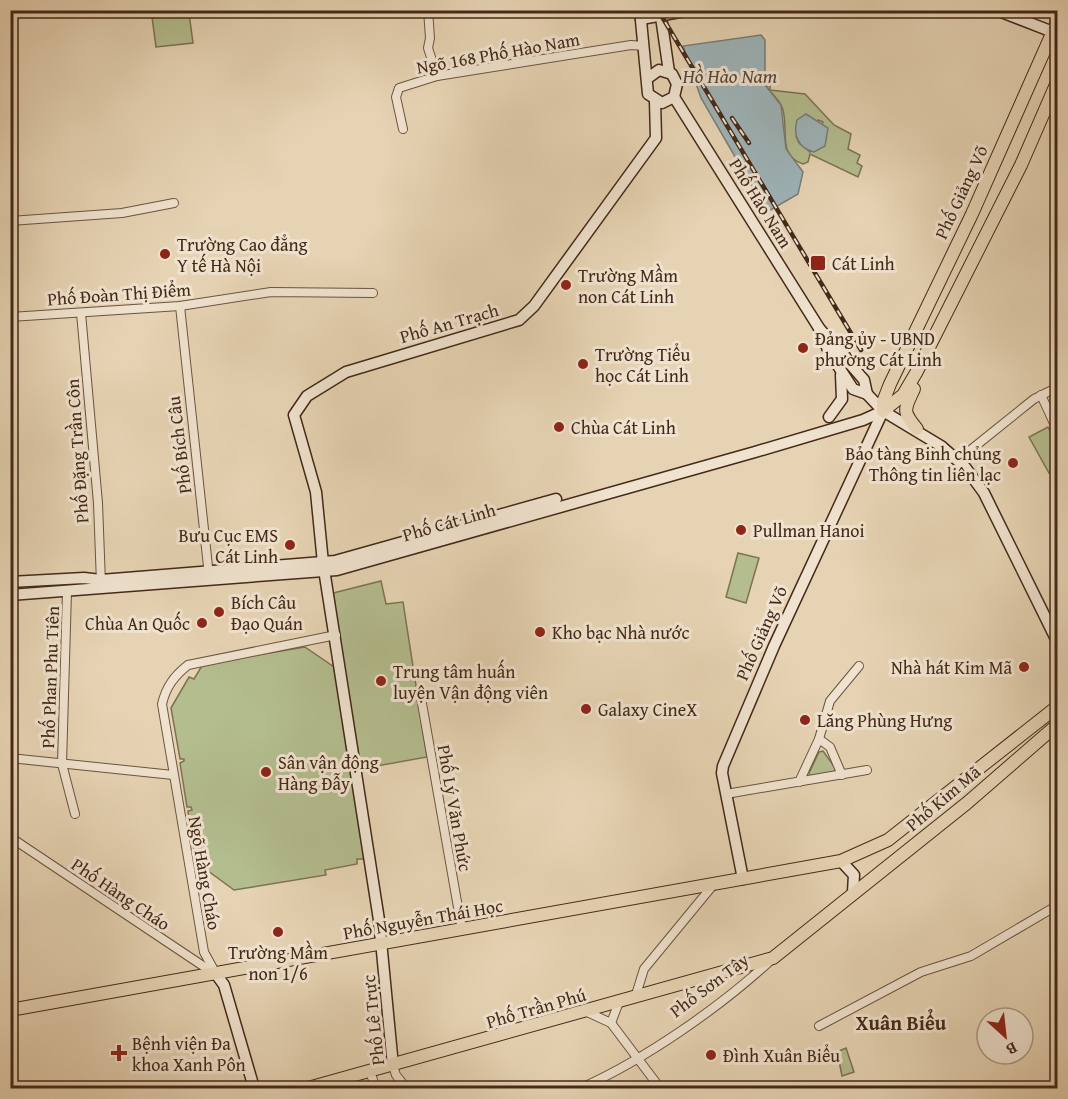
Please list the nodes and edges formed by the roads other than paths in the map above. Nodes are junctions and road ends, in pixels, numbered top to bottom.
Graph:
1 (428, 10) edge
2 (691, 10) edge
3 (996, 10) edge
4 (660, 13) edge
5 (640, 15) edge
6 (1058, 20) edge
7 (1053, 32) junction
8 (664, 42) junction
9 (644, 46) junction
10 (669, 72) junction
11 (437, 76) junction
12 (648, 78) junction
13 (1058, 80) edge
14 (674, 97) junction
15 (655, 101) junction
16 (403, 129) dead end
17 (174, 203) dead end
18 (972, 214) junction
19 (10, 220) edge
20 (991, 222) junction
21 (373, 293) dead end
22 (180, 306) junction
23 (81, 312) junction
24 (10, 317) edge
25 (819, 328) junction
26 (840, 372) junction
27 (916, 373) junction
28 (890, 384) junction
29 (1058, 387) edge
30 (1041, 395) junction
31 (868, 396) junction
32 (883, 411) junction
33 (829, 417) dead end
34 (917, 429) junction
35 (1058, 432) edge
36 (958, 459) junction
37 (324, 568) junction
38 (209, 576) junction
39 (10, 582) edge
40 (101, 584) junction
41 (67, 591) junction
42 (10, 595) edge
43 (336, 635) junction
44 (1058, 643) edge
45 (860, 666) dead end
46 (420, 692) dead end
47 (1058, 706) edge
48 (1057, 725) edge
49 (819, 739) junction
50 (10, 758) edge
51 (62, 764) junction
52 (867, 770) dead end
53 (173, 775) junction
54 (842, 775) junction
55 (799, 782) junction
56 (726, 794) junction
57 (75, 814) dead end
58 (10, 837) edge
59 (888, 840) junction
60 (900, 857) junction
61 (841, 861) junction
62 (743, 879) junction
63 (714, 884) junction
64 (851, 894) junction
65 (1058, 905) edge
66 (462, 930) junction
67 (382, 945) junction
68 (773, 958) junction
69 (216, 974) junction
70 (635, 998) junction
71 (619, 1002) junction
72 (10, 1010) edge
73 (587, 1012) junction
74 (611, 1023) junction
75 (819, 1026) dead end
76 (640, 1058) junction
77 (393, 1066) junction
78 (370, 1072) junction
79 (254, 1089) edge
80 (308, 1089) edge
81 (376, 1089) edge
82 (406, 1089) edge
83 (581, 1089) edge
84 (660, 1089) edge

1 - 11 street
2 - 4 street
3 - 7 street
4 - 5 street
4 - 8 street, Phố Hào Nam
5 - 9 street
6 - 7 main road, Phố Giảng Võ
7 - 18 main road, Phố Giảng Võ
8 - 9 street
8 - 10 street, Phố Hào Nam
9 - 11 street, Ngõ 168 Phố Hào Nam
9 - 12 street
10 - 12 street
10 - 14 street, Phố Hào Nam
11 - 16 street, Ngõ 168 Phố Hào Nam
12 - 15 street
13 - 20 main road, Phố Giảng Võ
14 - 15 street
14 - 25 street, Phố Hào Nam
15 - 37 street, Phố An Trạch
17 - 19 street
18 - 20 main road
18 - 28 main road, Phố Giảng Võ
20 - 27 main road, Phố Giảng Võ
21 - 22 street, Phố Đoàn Thị Điểm
22 - 23 street, Phố Đoàn Thị Điểm
22 - 38 street, Phố Bích Câu
23 - 24 street, Phố Đoàn Thị Điểm
23 - 40 street, Phố Đặng Trần Côn
25 - 26 street, Phố Hào Nam
25 - 31 street, Phố Hào Nam
26 - 31 street, Phố Hào Nam
26 - 33 street
27 - 32 main road, Phố Giảng Võ
27 - 34 main road
28 - 31 street
28 - 32 main road, Phố Giảng Võ
29 - 30 street
30 - 35 street
30 - 36 street
31 - 32 street, Phố Hào Nam
32 - 34 street, Phố Hào Nam
32 - 37 street, Phố Cát Linh
32 - 56 street, Phố Giảng Võ
34 - 36 street, Phố Hào Nam
36 - 44 street, Phố Hào Nam
37 - 38 street, Phố Cát Linh
37 - 43 street, Phố Lê Trực
38 - 40 street, Phố Cát Linh
39 - 40 street, Phố Cát Linh
40 - 41 street, Phố Cát Linh
41 - 42 street, Phố Cát Linh
41 - 51 street, Phố Phan Phu Tiên
43 - 53 street, Ngõ Hàng Cháo
43 - 67 street, Phố Lê Trực
45 - 49 street
46 - 66 street, Phố Lý Văn Phức
47 - 59 main road, Phố Kim Mã
48 - 60 main road, Phố Kim Mã
49 - 54 street
49 - 55 street
50 - 51 street
51 - 53 street
51 - 57 street, Phố Phan Phu Tiên
52 - 54 street
53 - 69 street, Ngõ Hàng Cháo
54 - 55 street
55 - 56 street
56 - 62 street, Phố Giảng Võ
58 - 69 street, Phố Hàng Cháo
59 - 60 main road
59 - 61 main road, Phố Kim Mã
60 - 64 main road, Phố Kim Mã
61 - 62 main road, Phố Nguyễn Thái Học
61 - 64 street
62 - 63 main road, Phố Nguyễn Thái Học
63 - 66 main road, Phố Nguyễn Thái Học
63 - 70 street
64 - 68 main road, Phố Sơn Tây
65 - 75 street
66 - 67 main road, Phố Nguyễn Thái Học
67 - 69 main road, Phố Nguyễn Thái Học
67 - 77 street, Phố Lê Trực
68 - 70 main road, Phố Trần Phú
68 - 76 street, Phố Sơn Tây
69 - 72 main road, Phố Nguyễn Thái Học
69 - 79 street
70 - 71 main road, Phố Trần Phú
71 - 73 main road, Phố Trần Phú
71 - 74 street
73 - 74 street
73 - 77 main road, Phố Trần Phú
74 - 76 street
76 - 83 street, Phố Sơn Tây
76 - 84 street
77 - 78 main road, Phố Trần Phú
77 - 82 street, Phố Lê Trực
78 - 80 main road, Phố Trần Phú
78 - 81 street

